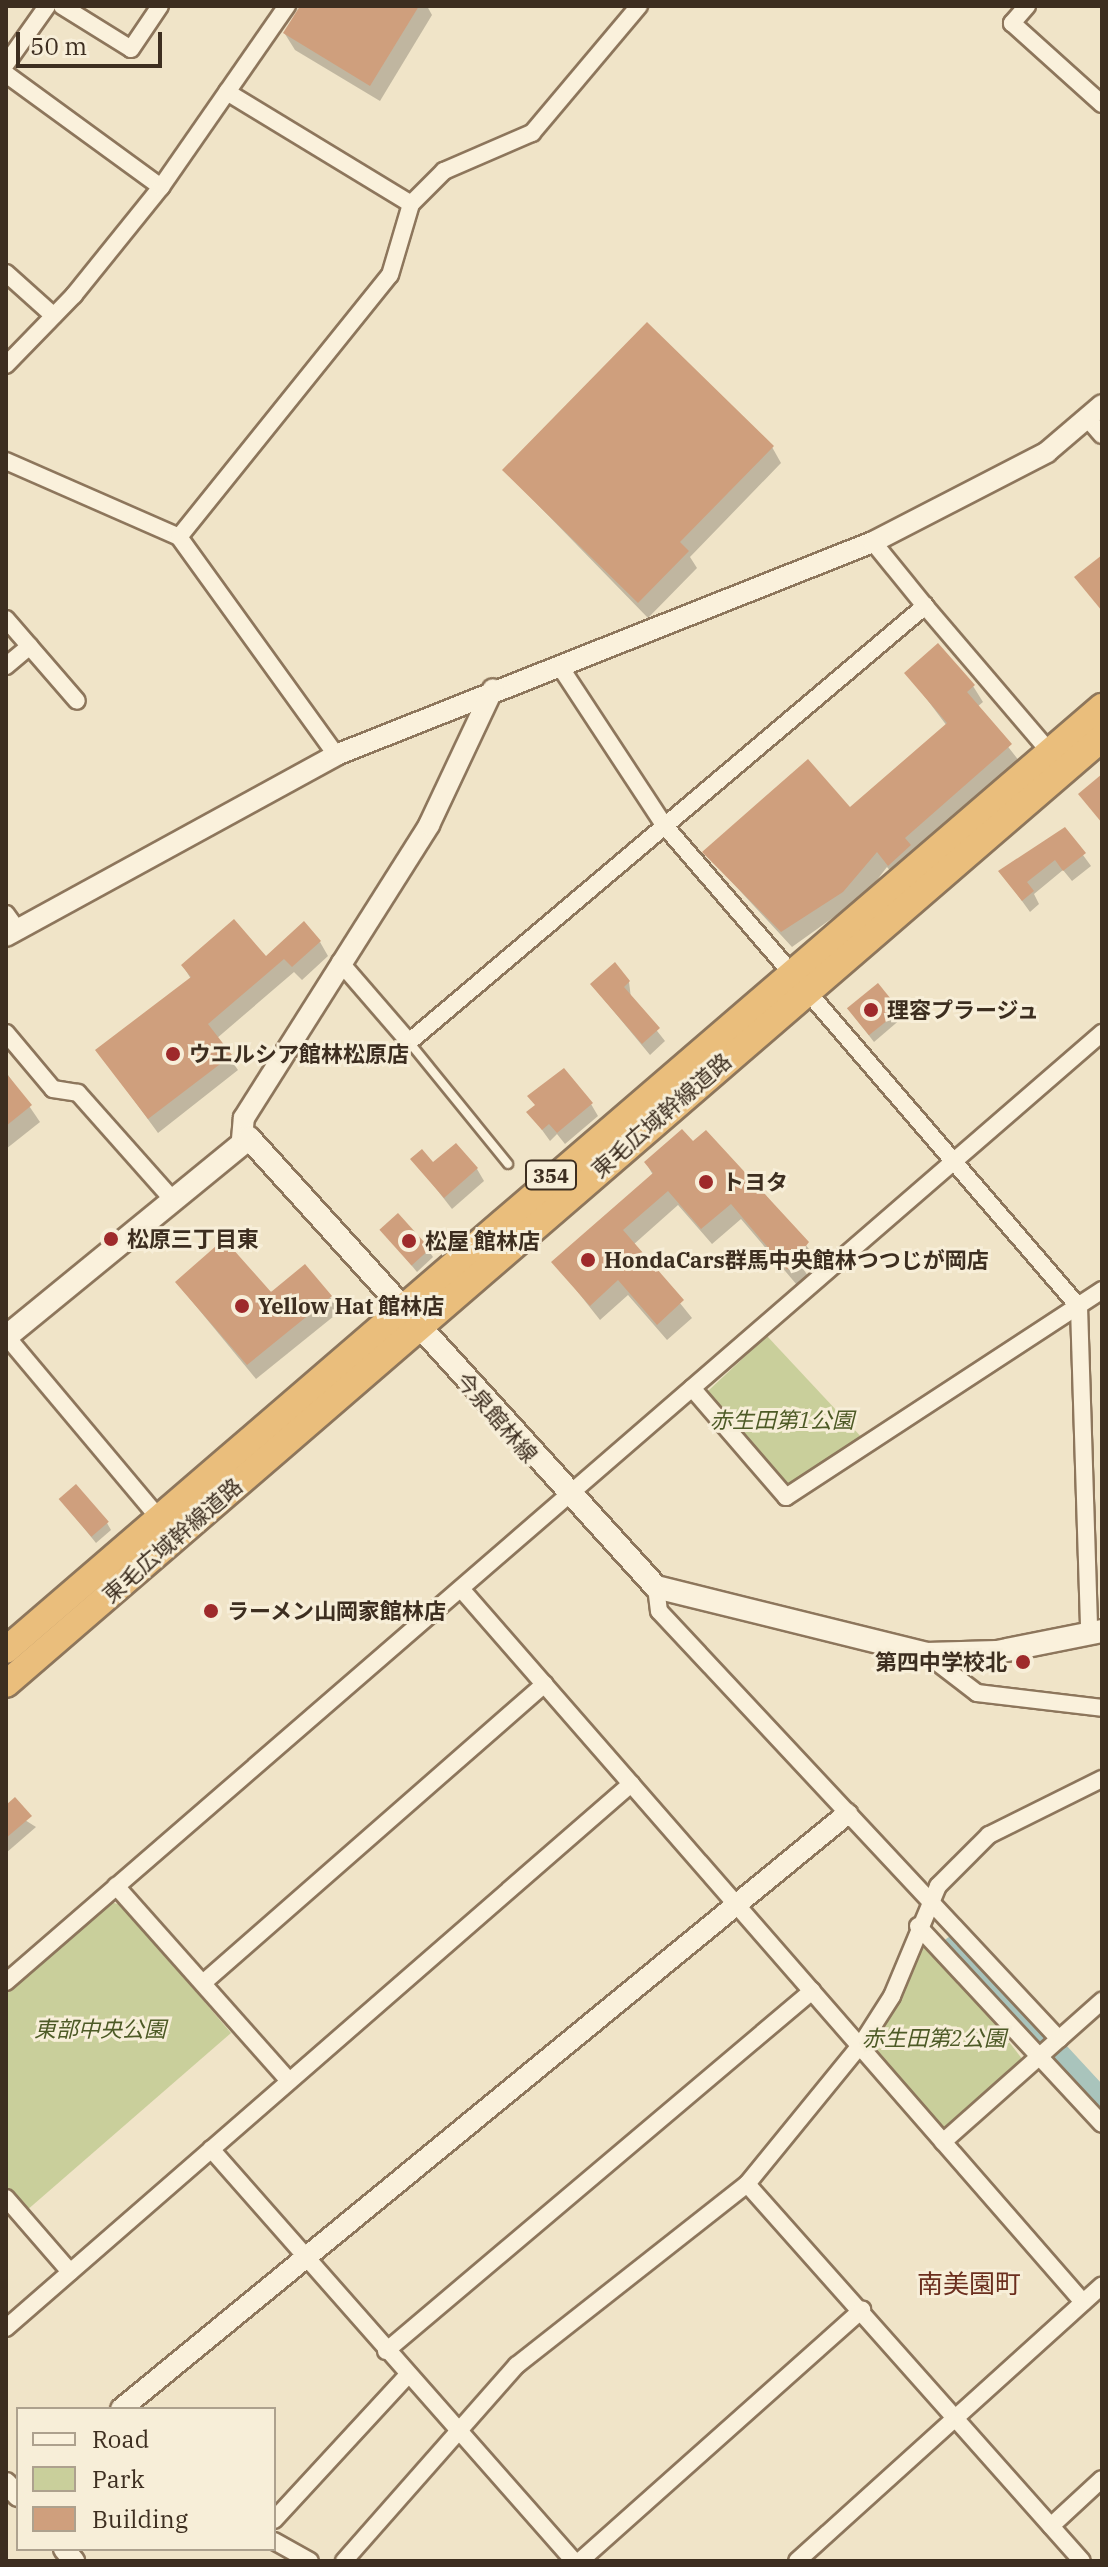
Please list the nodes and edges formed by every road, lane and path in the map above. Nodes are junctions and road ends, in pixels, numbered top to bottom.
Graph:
1 (47, 6) edge
2 (62, 6) edge
3 (160, 6) edge
4 (287, 6) edge
5 (639, 6) edge
6 (1027, 6) edge
7 (6, 64) edge
8 (6, 74) edge
9 (227, 92) junction
10 (1102, 104) edge
11 (161, 187) junction
12 (411, 204) junction
13 (6, 273) edge
14 (54, 316) junction
15 (6, 365) edge
16 (1095, 412) edge
17 (1102, 435) edge
18 (6, 461) edge
19 (179, 537) junction
20 (873, 542) junction
21 (925, 606) junction
22 (6, 619) edge
23 (30, 646) junction
24 (559, 665) junction
25 (6, 666) edge
26 (493, 689) junction
27 (77, 701) dead end
28 (1102, 707) edge
29 (1102, 738) edge
30 (336, 755) junction
31 (1056, 760) junction
32 (664, 825) junction
33 (10, 926) edge
34 (340, 962) junction
35 (798, 979) junction
36 (6, 1033) edge
37 (1102, 1033) edge
38 (409, 1042) junction
39 (242, 1139) junction
40 (956, 1161) junction
41 (508, 1164) dead end
42 (172, 1199) junction
43 (1102, 1290) edge
44 (399, 1306) junction
45 (1079, 1307) junction
46 (417, 1327) junction
47 (6, 1337) edge
48 (692, 1388) junction
49 (565, 1494) junction
50 (158, 1517) junction
51 (656, 1587) junction
52 (462, 1590) junction
53 (1096, 1632) edge
54 (6, 1650) edge
55 (926, 1654) junction
56 (6, 1684) edge
57 (544, 1684) junction
58 (1102, 1708) edge
59 (1102, 1779) edge
60 (631, 1784) junction
61 (847, 1814) junction
62 (116, 1886) junction
63 (930, 1902) junction
64 (734, 1903) junction
65 (918, 1926) junction
66 (6, 1982) edge
67 (203, 1983) junction
68 (812, 1991) junction
69 (1102, 2001) edge
70 (1059, 2039) junction
71 (860, 2047) junction
72 (1042, 2056) junction
73 (288, 2080) junction
74 (1102, 2124) edge
75 (943, 2142) junction
76 (211, 2149) junction
77 (747, 2184) junction
78 (6, 2198) edge
79 (302, 2254) junction
80 (70, 2272) junction
81 (1102, 2285) edge
82 (1083, 2302) junction
83 (862, 2310) junction
84 (6, 2328) edge
85 (386, 2351) junction
86 (408, 2375) junction
87 (126, 2407) edge
88 (952, 2418) junction
89 (460, 2433) junction
90 (1102, 2479) edge
91 (276, 2518) edge
92 (1051, 2526) junction
93 (276, 2542) edge
94 (310, 2561) edge
95 (344, 2561) edge
96 (577, 2561) edge
97 (797, 2561) edge
98 (1082, 2561) edge

1 - 7 street
2 - 3 street
4 - 9 street
5 - 12 street
6 - 10 street
8 - 11 street
9 - 11 street
9 - 12 street
11 - 14 street
12 - 19 street
13 - 14 street
14 - 15 street
16 - 17 street
16 - 20 street
18 - 19 street
19 - 30 street
20 - 21 street
20 - 24 street
21 - 31 street
21 - 32 street
22 - 23 street
23 - 25 street
23 - 27 street
24 - 26 street
24 - 32 street
26 - 30 street
26 - 34 street
28 - 31 highway, 東毛広域幹線道路 / 354
29 - 31 highway, 東毛広域幹線道路 / 354
30 - 33 street
31 - 35 highway, 東毛広域幹線道路 / 354
32 - 35 street
32 - 38 street
34 - 38 street
34 - 39 street
35 - 40 street
35 - 44 highway, 東毛広域幹線道路 / 354
35 - 46 highway, 東毛広域幹線道路 / 354
36 - 42 street
37 - 40 street
38 - 41 lane
39 - 42 main road
39 - 44 main road, 今泉館林線
40 - 45 street
40 - 48 street
42 - 47 main road
43 - 45 street
44 - 46 main road, 今泉館林線
44 - 50 highway, 東毛広域幹線道路 / 354
45 - 48 street
45 - 53 street
46 - 49 main road, 今泉館林線
46 - 56 highway, 東毛広域幹線道路 / 354
47 - 50 street
48 - 49 street
49 - 51 main road, 今泉館林線
49 - 52 street
50 - 54 highway, 東毛広域幹線道路 / 354
51 - 55 main road
51 - 61 street
52 - 57 street
52 - 62 street
53 - 55 main road
55 - 58 street
57 - 60 street
57 - 67 street
59 - 63 street
60 - 64 street
60 - 73 street
61 - 63 street
61 - 64 street
62 - 66 street
62 - 67 street
63 - 65 street
63 - 70 street
64 - 68 street
64 - 79 street
65 - 71 street
65 - 72 street
67 - 73 street
68 - 71 street
68 - 85 street
69 - 70 street
70 - 72 street
71 - 75 street
71 - 77 street
72 - 74 street
72 - 75 street
73 - 76 street
75 - 82 street
76 - 79 street
76 - 80 street
77 - 83 street
77 - 89 street
78 - 80 street
79 - 85 street
79 - 87 street
80 - 84 street
81 - 82 street
82 - 88 street
83 - 88 street
83 - 96 street
85 - 86 street
86 - 89 street
86 - 91 street
88 - 92 street
88 - 97 street
89 - 95 street
89 - 96 street
90 - 92 street
92 - 98 street
93 - 94 street

